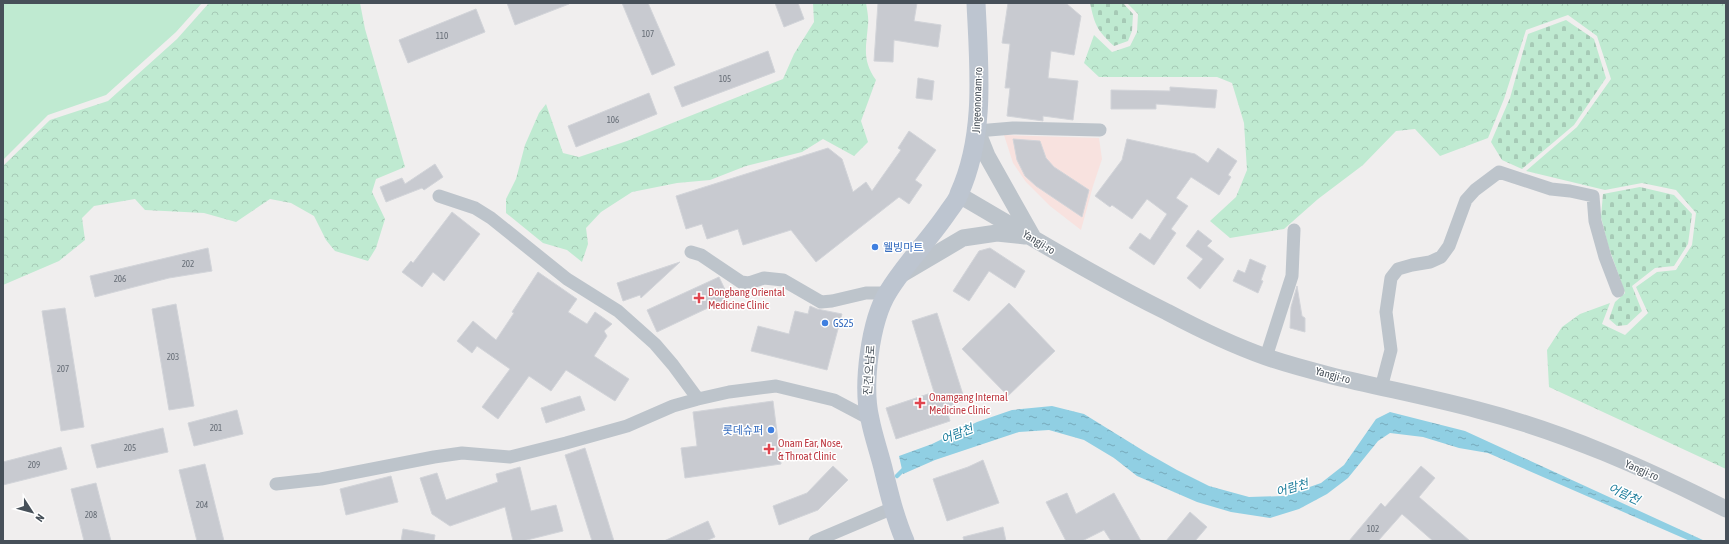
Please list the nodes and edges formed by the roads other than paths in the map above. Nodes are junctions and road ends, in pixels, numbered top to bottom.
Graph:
1 (976, 3) edge
2 (1100, 130) dead end
3 (977, 131) junction
4 (959, 195) junction
5 (439, 196) dead end
6 (1294, 230) dead end
7 (1032, 237) junction
8 (691, 252) dead end
9 (898, 276) junction
10 (1618, 291) dead end
11 (887, 293) junction
12 (1266, 357) junction
13 (1381, 388) junction
14 (698, 399) junction
15 (870, 419) junction
16 (276, 484) dead end
17 (893, 508) junction
18 (1726, 509) edge
19 (815, 541) edge
20 (905, 541) edge

1 - 3 main road, Jingeononam-ro
2 - 3 street
3 - 4 main road, Jingeononam-ro
3 - 7 street
4 - 7 street, Yangji-ro
4 - 9 main road, 진건오남로
5 - 14 street
6 - 12 street
7 - 9 street
7 - 12 street, Yangji-ro
8 - 11 street
9 - 11 main road, 진건오남로
10 - 13 street
11 - 15 main road, 진건오남로
12 - 13 street, Yangji-ro
13 - 18 street, Yangji-ro
14 - 15 street
14 - 16 street
15 - 17 main road, 진건오남로
17 - 19 street
17 - 20 main road, 진건오남로

